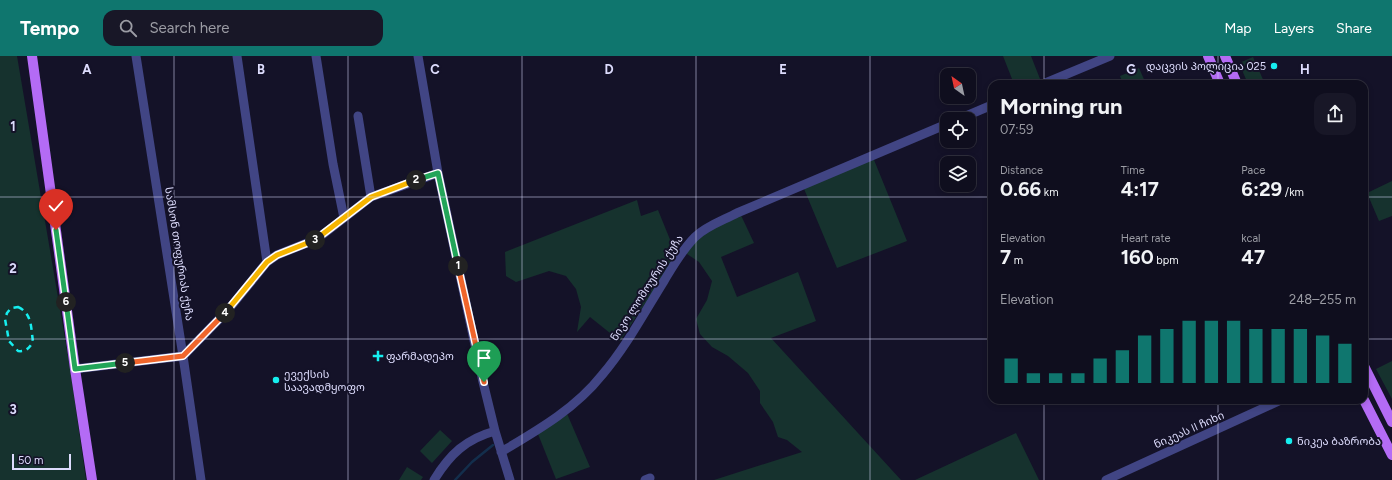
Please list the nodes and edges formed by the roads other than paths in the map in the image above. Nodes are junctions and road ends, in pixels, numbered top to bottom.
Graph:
1 (32, 56) edge
2 (136, 56) edge
3 (237, 56) edge
4 (316, 56) edge
5 (418, 56) edge
6 (1110, 56) edge
7 (1208, 56) edge
8 (1225, 56) edge
9 (1053, 80) edge
10 (1218, 80) edge
11 (1236, 80) edge
12 (988, 107) edge
13 (976, 112) edge
14 (358, 116) dead end
15 (940, 127) edge
16 (438, 173) junction
17 (371, 197) junction
18 (344, 218) junction
19 (267, 262) junction
20 (183, 356) junction
21 (75, 369) junction
22 (1368, 374) edge
23 (1272, 404) edge
24 (1366, 404) edge
25 (1392, 422) edge
26 (496, 431) junction
27 (502, 452) junction
28 (1392, 455) edge
29 (92, 480) edge
30 (201, 480) edge
31 (434, 480) edge
32 (510, 480) edge
33 (1106, 480) edge

1 - 21 main road
2 - 20 street, სამსონ თოფურიას ქუჩა
3 - 19 street
4 - 18 street
5 - 16 street
6 - 9 street
7 - 10 main road
8 - 11 main road
12 - 13 street
14 - 17 street
15 - 27 street, ნიკო ლომოურის ქუჩა
16 - 17 street
16 - 26 street
17 - 18 street
18 - 19 street
19 - 20 street
20 - 21 street
20 - 30 street, სამსონ თოფურიას ქუჩა
21 - 29 main road
22 - 25 main road
23 - 33 street, ნიკეას II ჩიხი
24 - 28 main road
26 - 27 street
26 - 31 street
27 - 32 street

